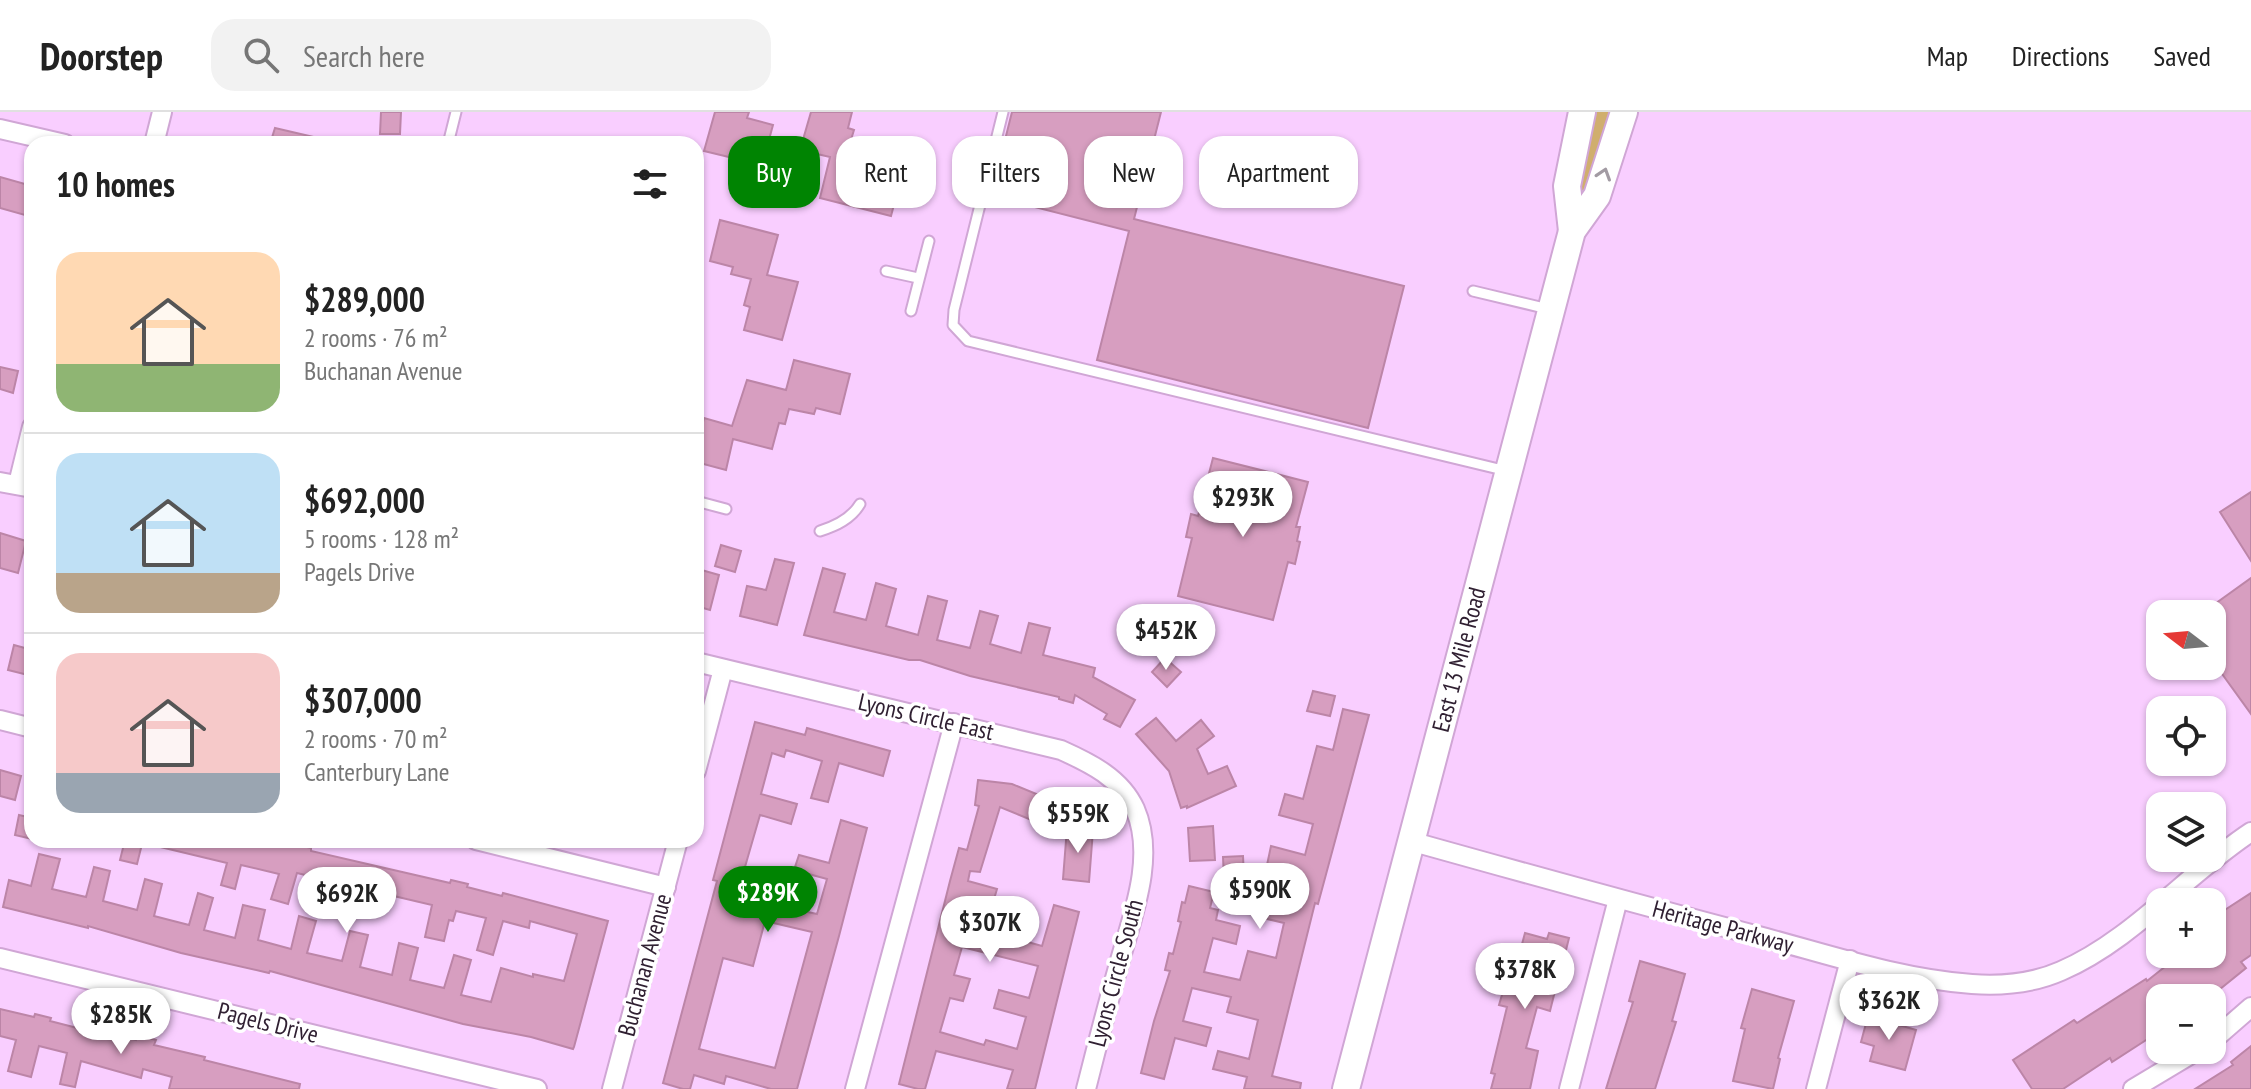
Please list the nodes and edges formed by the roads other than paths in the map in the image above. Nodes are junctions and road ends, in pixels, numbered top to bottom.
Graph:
1 (162, 112) edge
2 (456, 112) edge
3 (1003, 112) edge
4 (1582, 112) edge
5 (1624, 112) edge
6 (0, 129) edge
7 (30, 136) edge
8 (156, 136) edge
9 (450, 136) edge
10 (1572, 231) junction
11 (929, 241) dead end
12 (886, 271) dead end
13 (918, 278) junction
14 (1473, 291) dead end
15 (1550, 310) junction
16 (911, 311) dead end
17 (24, 458) edge
18 (1507, 471) junction
19 (17, 485) edge
20 (704, 503) edge
21 (860, 504) dead end
22 (726, 509) dead end
23 (820, 531) dead end
24 (704, 664) edge
25 (723, 669) junction
26 (0, 720) edge
27 (954, 723) junction
28 (24, 726) edge
29 (704, 741) edge
30 (1135, 809) joint
31 (2251, 832) edge
32 (1410, 841) junction
33 (508, 848) edge
34 (676, 848) edge
35 (666, 887) junction
36 (1618, 899) junction
37 (0, 958) edge
38 (1850, 960) junction
39 (2251, 1007) edge
40 (2226, 1029) edge
41 (2175, 1064) edge
42 (537, 1089) edge
43 (612, 1089) edge
44 (855, 1089) edge
45 (1086, 1089) edge
46 (1346, 1089) edge
47 (1569, 1089) edge
48 (1816, 1089) edge
49 (2133, 1089) edge

1 - 8 street
2 - 9 lane
3 - 18 lane
4 - 10 main road, East 13 Mile Road
10 -> 5 main road, East 13 Mile Road
6 - 7 street
10 - 15 main road, East 13 Mile Road
11 - 13 lane
12 - 13 lane
13 - 16 lane
14 - 15 lane
15 - 18 main road, East 13 Mile Road
17 - 19 street
18 - 32 main road, East 13 Mile Road
20 - 22 lane
21 - 23 lane
24 - 25 street, Lyons Circle East
25 - 27 street, Lyons Circle East
25 - 29 street
26 - 28 street
27 - 30 street, Lyons Circle East
27 - 44 street
30 - 45 street, Lyons Circle South
31 - 38 street, Heritage Parkway
32 - 36 street, Heritage Parkway
32 - 46 main road, East 13 Mile Road
33 - 35 street
34 - 35 street, Buchanan Avenue
35 - 43 street, Buchanan Avenue
36 - 38 street, Heritage Parkway
36 - 47 street
37 - 42 street, Pagels Drive
38 - 48 street
39 - 40 street
41 - 49 street

